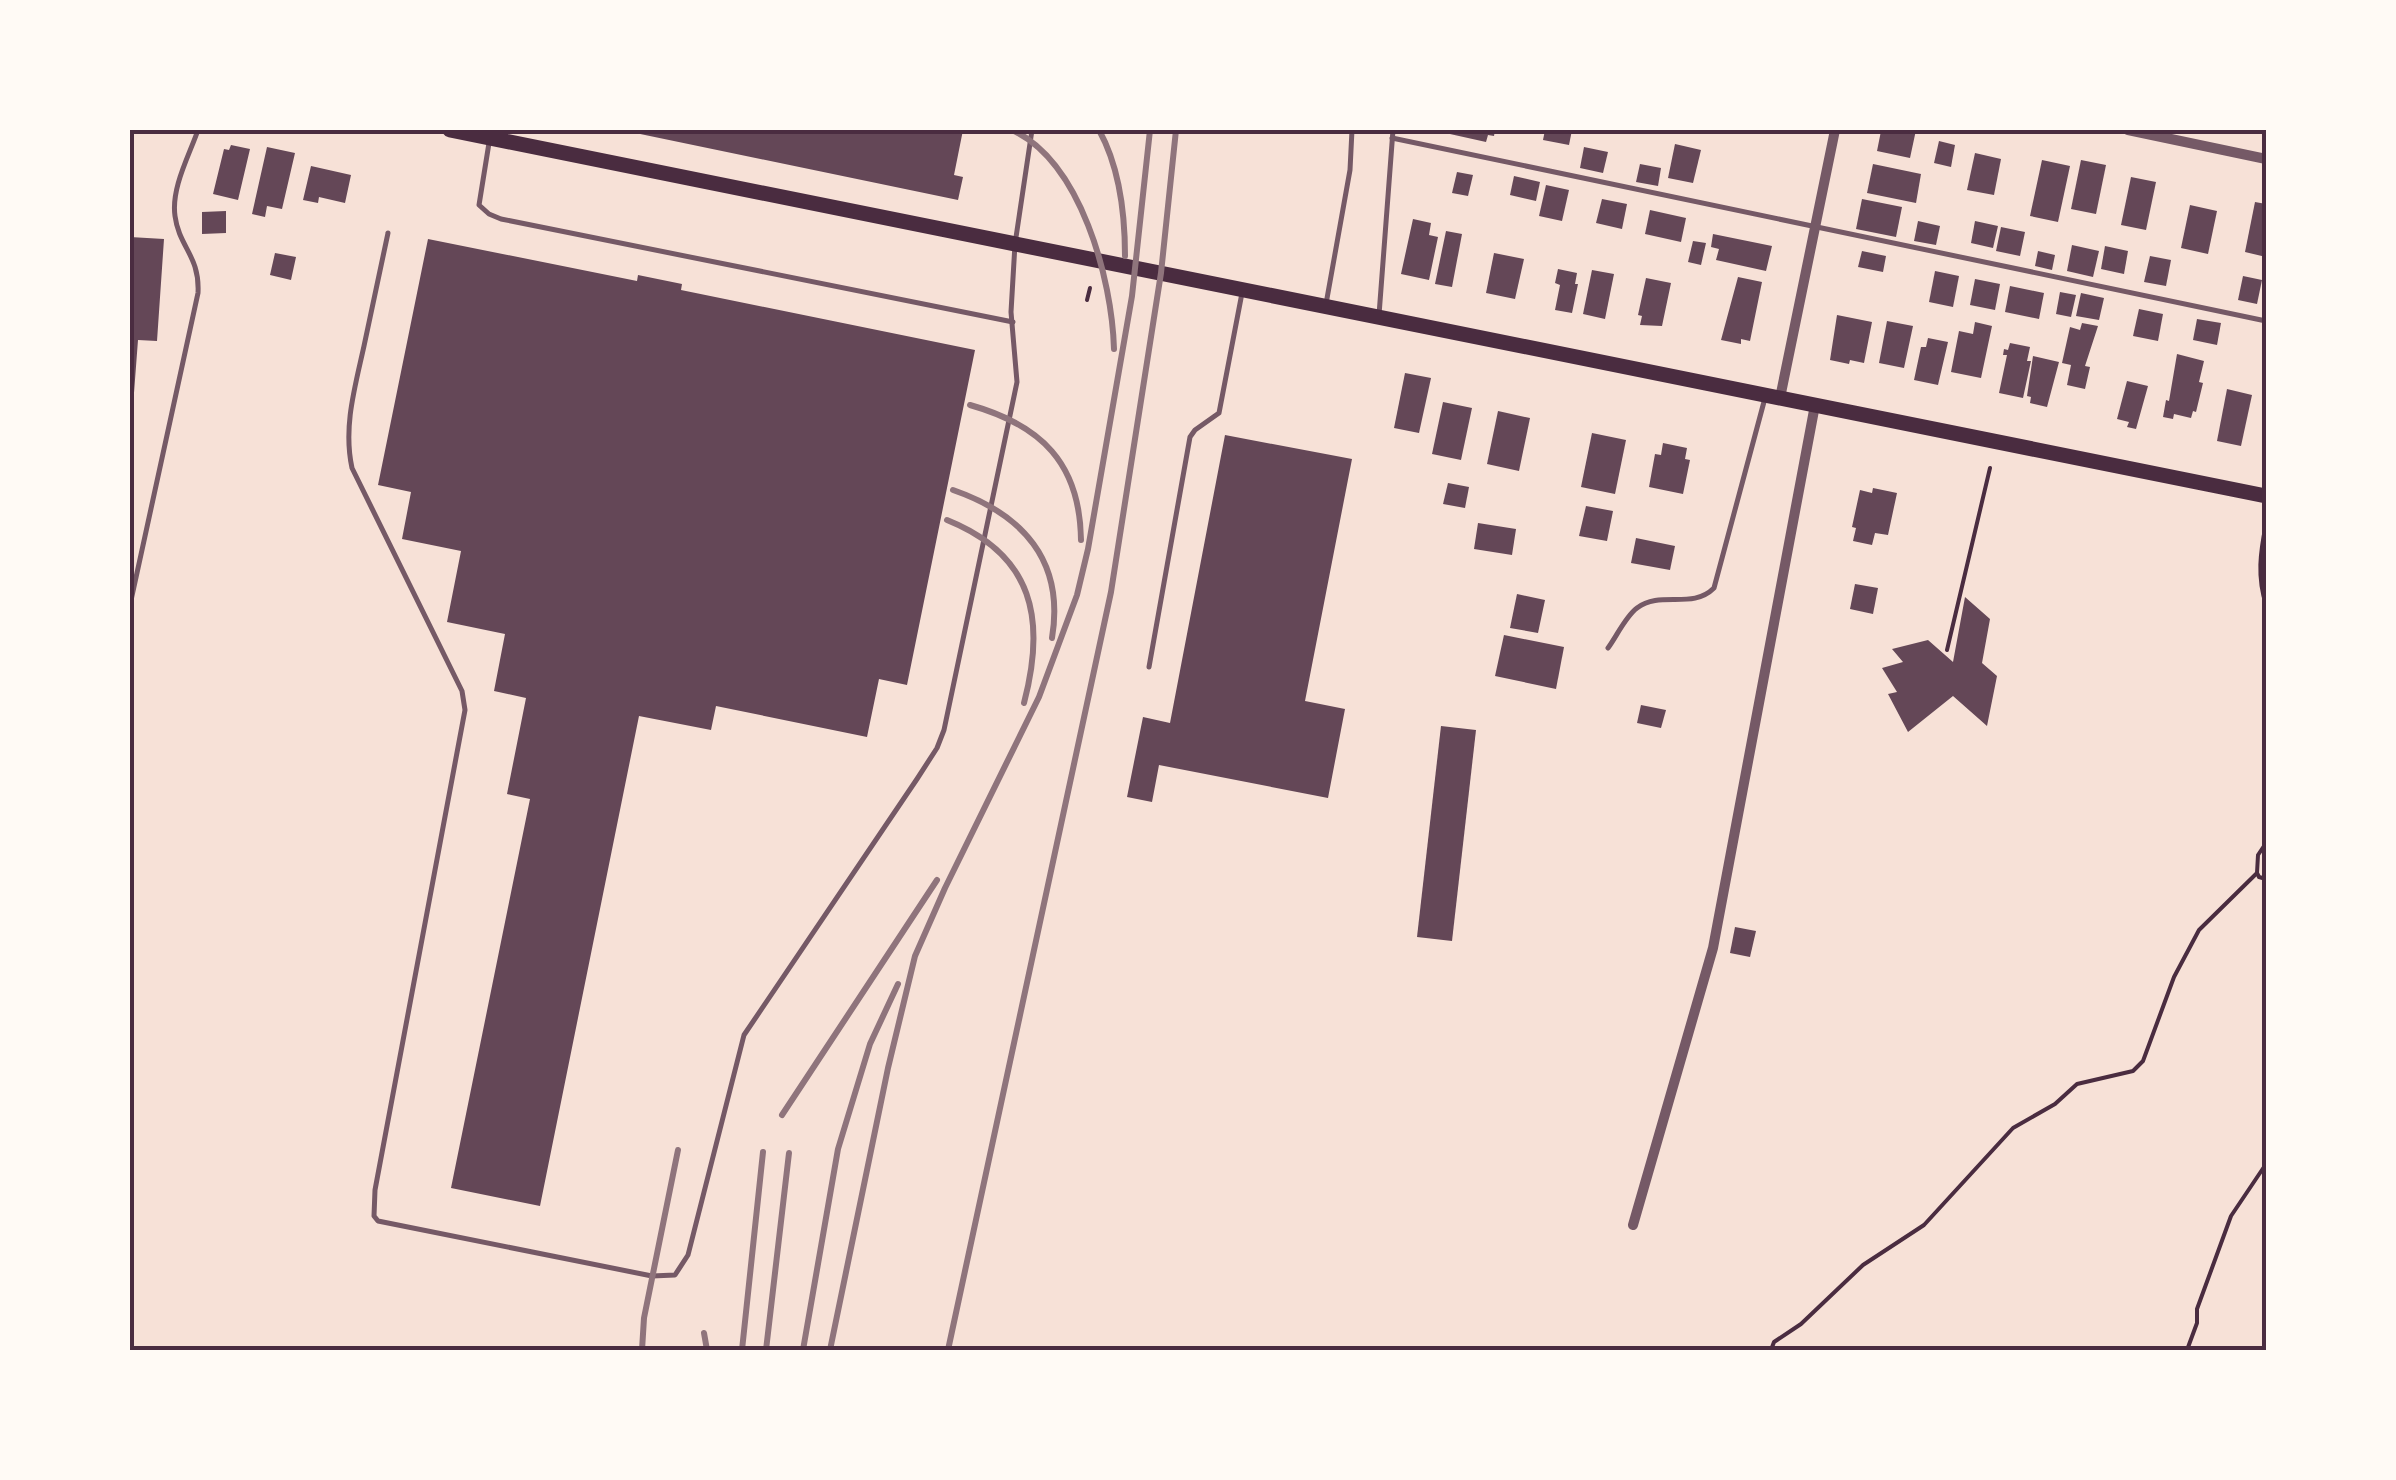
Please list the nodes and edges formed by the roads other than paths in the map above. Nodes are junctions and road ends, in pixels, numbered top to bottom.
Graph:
1 (198, 130) edge
2 (450, 130) edge
3 (1032, 130) edge
4 (1352, 130) edge
5 (1835, 130) edge
6 (2128, 130) edge
7 (1393, 134) edge
8 (490, 138) junction
9 (2266, 159) edge
10 (1814, 226) junction
11 (388, 233) dead end
12 (1015, 244) junction
13 (1242, 290) junction
14 (1325, 307) junction
15 (1379, 318) junction
16 (2266, 321) edge
17 (1013, 322) junction
18 (1773, 397) junction
19 (1815, 405) junction
20 (2266, 496) edge
21 (130, 605) edge
22 (1608, 648) dead end
23 (1149, 667) dead end
24 (1634, 1225) dead end

1 - 21 lane
2 - 8 main road
3 - 12 lane
4 - 14 lane
5 - 10 street
6 - 9 street
7 - 10 lane
7 - 15 lane
8 - 12 main road
8 - 17 lane
10 - 16 lane
10 - 18 street
11 - 17 lane
12 - 13 main road
12 - 17 lane
13 - 14 main road
13 - 23 lane
14 - 15 main road
15 - 18 main road
18 - 19 main road
18 - 22 lane
19 - 20 main road
19 - 24 street

